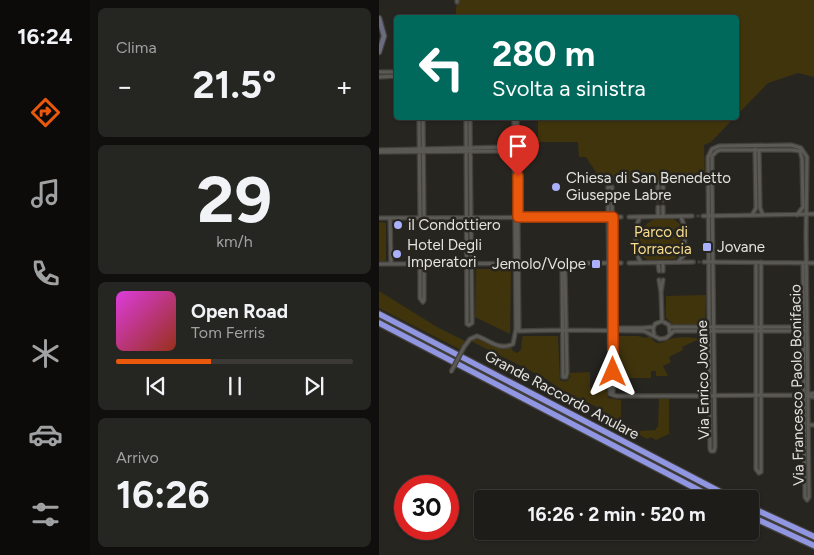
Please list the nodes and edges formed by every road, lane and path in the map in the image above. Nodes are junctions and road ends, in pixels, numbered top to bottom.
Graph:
1 (379, 18) edge
2 (379, 52) edge
3 (379, 72) edge
4 (394, 72) edge
5 (379, 76) edge
6 (394, 76) edge
7 (419, 120) edge
8 (423, 120) edge
9 (466, 120) edge
10 (470, 120) edge
11 (515, 120) edge
12 (757, 148) junction
13 (516, 149) junction
14 (421, 150) junction
15 (469, 150) junction
16 (379, 151) edge
17 (803, 153) junction
18 (658, 200) dead end
19 (663, 200) dead end
20 (663, 207) dead end
21 (658, 208) dead end
22 (814, 214) edge
23 (752, 215) junction
24 (763, 215) junction
25 (797, 215) junction
26 (806, 215) junction
27 (640, 216) junction
28 (658, 216) junction
29 (663, 216) junction
30 (681, 216) junction
31 (692, 216) tunnel mouth
32 (703, 216) tunnel mouth
33 (710, 216) junction
34 (379, 217) edge
35 (469, 217) junction
36 (516, 217) junction
37 (611, 217) junction
38 (621, 217) dead end
39 (629, 217) dead end
40 (390, 218) junction
41 (422, 218) junction
42 (693, 262) tunnel mouth
43 (704, 262) tunnel mouth
44 (711, 262) junction
45 (758, 262) junction
46 (517, 263) junction
47 (611, 263) junction
48 (621, 263) dead end
49 (629, 263) dead end
50 (641, 263) junction
51 (658, 263) junction
52 (663, 263) junction
53 (678, 263) junction
54 (805, 263) junction
55 (814, 263) edge
56 (379, 264) edge
57 (391, 264) junction
58 (422, 264) junction
59 (470, 264) junction
60 (559, 264) junction
61 (568, 264) junction
62 (661, 280) dead end
63 (379, 314) edge
64 (662, 321) junction
65 (379, 323) edge
66 (653, 326) junction
67 (670, 327) junction
68 (711, 329) junction
69 (758, 329) junction
70 (806, 329) junction
71 (517, 330) junction
72 (564, 330) junction
73 (612, 330) junction
74 (654, 334) junction
75 (670, 334) junction
76 (451, 372) dead end
77 (814, 393) edge
78 (711, 395) junction
79 (759, 395) junction
80 (807, 395) junction
81 (814, 397) edge
82 (809, 425) junction
83 (814, 425) edge
84 (699, 490) edge
85 (717, 490) edge
86 (759, 511) edge
87 (759, 520) edge
88 (814, 537) edge
89 (814, 546) edge

1 - 2 street
3 - 4 street
5 - 6 street
7 - 14 street
8 - 14 street
9 - 15 street
10 - 15 street
11 - 13 street
12 - 17 street
12 - 23 street
12 - 24 street
12 - 33 street, Via Enrico Jovane
13 - 15 street
13 - 36 street
14 - 15 street
14 - 16 street
14 - 41 street
15 - 35 street
17 - 25 street
17 - 26 street, Via Francesco Paolo Bonifacio
18 - 19 street
20 - 29 street
21 - 28 street
22 - 26 street
23 - 24 street
23 - 33 street
24 - 25 street
25 - 26 street
26 - 54 street, Via Francesco Paolo Bonifacio
27 - 28 street
27 - 39 street
27 - 50 street
28 - 29 street
29 - 30 street
30 - 31 street
30 - 53 street
32 - 33 street
33 - 44 street, Via Enrico Jovane
34 - 40 street
35 - 36 street
35 - 41 street
35 - 59 street
36 - 37 street
36 - 46 street
37 - 37 street
37 - 38 street
37 - 47 street
40 - 41 street
40 - 57 street
42 - 53 street
43 - 44 street
44 - 45 street
44 - 68 street, Via Enrico Jovane
45 - 54 street
45 - 69 street
46 - 59 street
46 - 60 street
46 - 71 street
47 - 48 street
47 - 61 street
47 - 73 street
49 - 50 street
50 - 51 street
51 - 52 street
51 - 52 street
52 - 53 street
54 - 55 street
54 - 70 street, Via Francesco Paolo Bonifacio
56 - 57 street
57 - 58 street
58 - 58 street
58 - 59 street
59 - 59 street
60 - 61 street
60 - 72 street
61 - 72 street
62 - 64 street
63 - 85 highway, Grande Raccordo Anulare
64 - 66 street
64 - 67 street
65 - 84 highway, Grande Raccordo Anulare
66 - 73 street
66 - 74 street
67 - 68 street
67 - 75 street
68 - 69 street
68 - 75 street
68 - 78 street, Via Enrico Jovane
69 - 70 street
69 - 79 street
70 - 80 street, Via Francesco Paolo Bonifacio
71 - 72 street
71 - 76 street, bridge
72 - 72 street
72 - 73 street
73 - 74 street
73 - 78 street
74 - 75 street
77 - 80 street
78 - 78 street, Via Enrico Jovane
78 - 79 street
79 - 79 street
79 - 80 street
80 - 81 street
80 - 82 street, Via Francesco Paolo Bonifacio
80 - 82 street, Via Francesco Paolo Bonifacio
82 - 83 street
86 - 88 highway
87 - 89 highway

